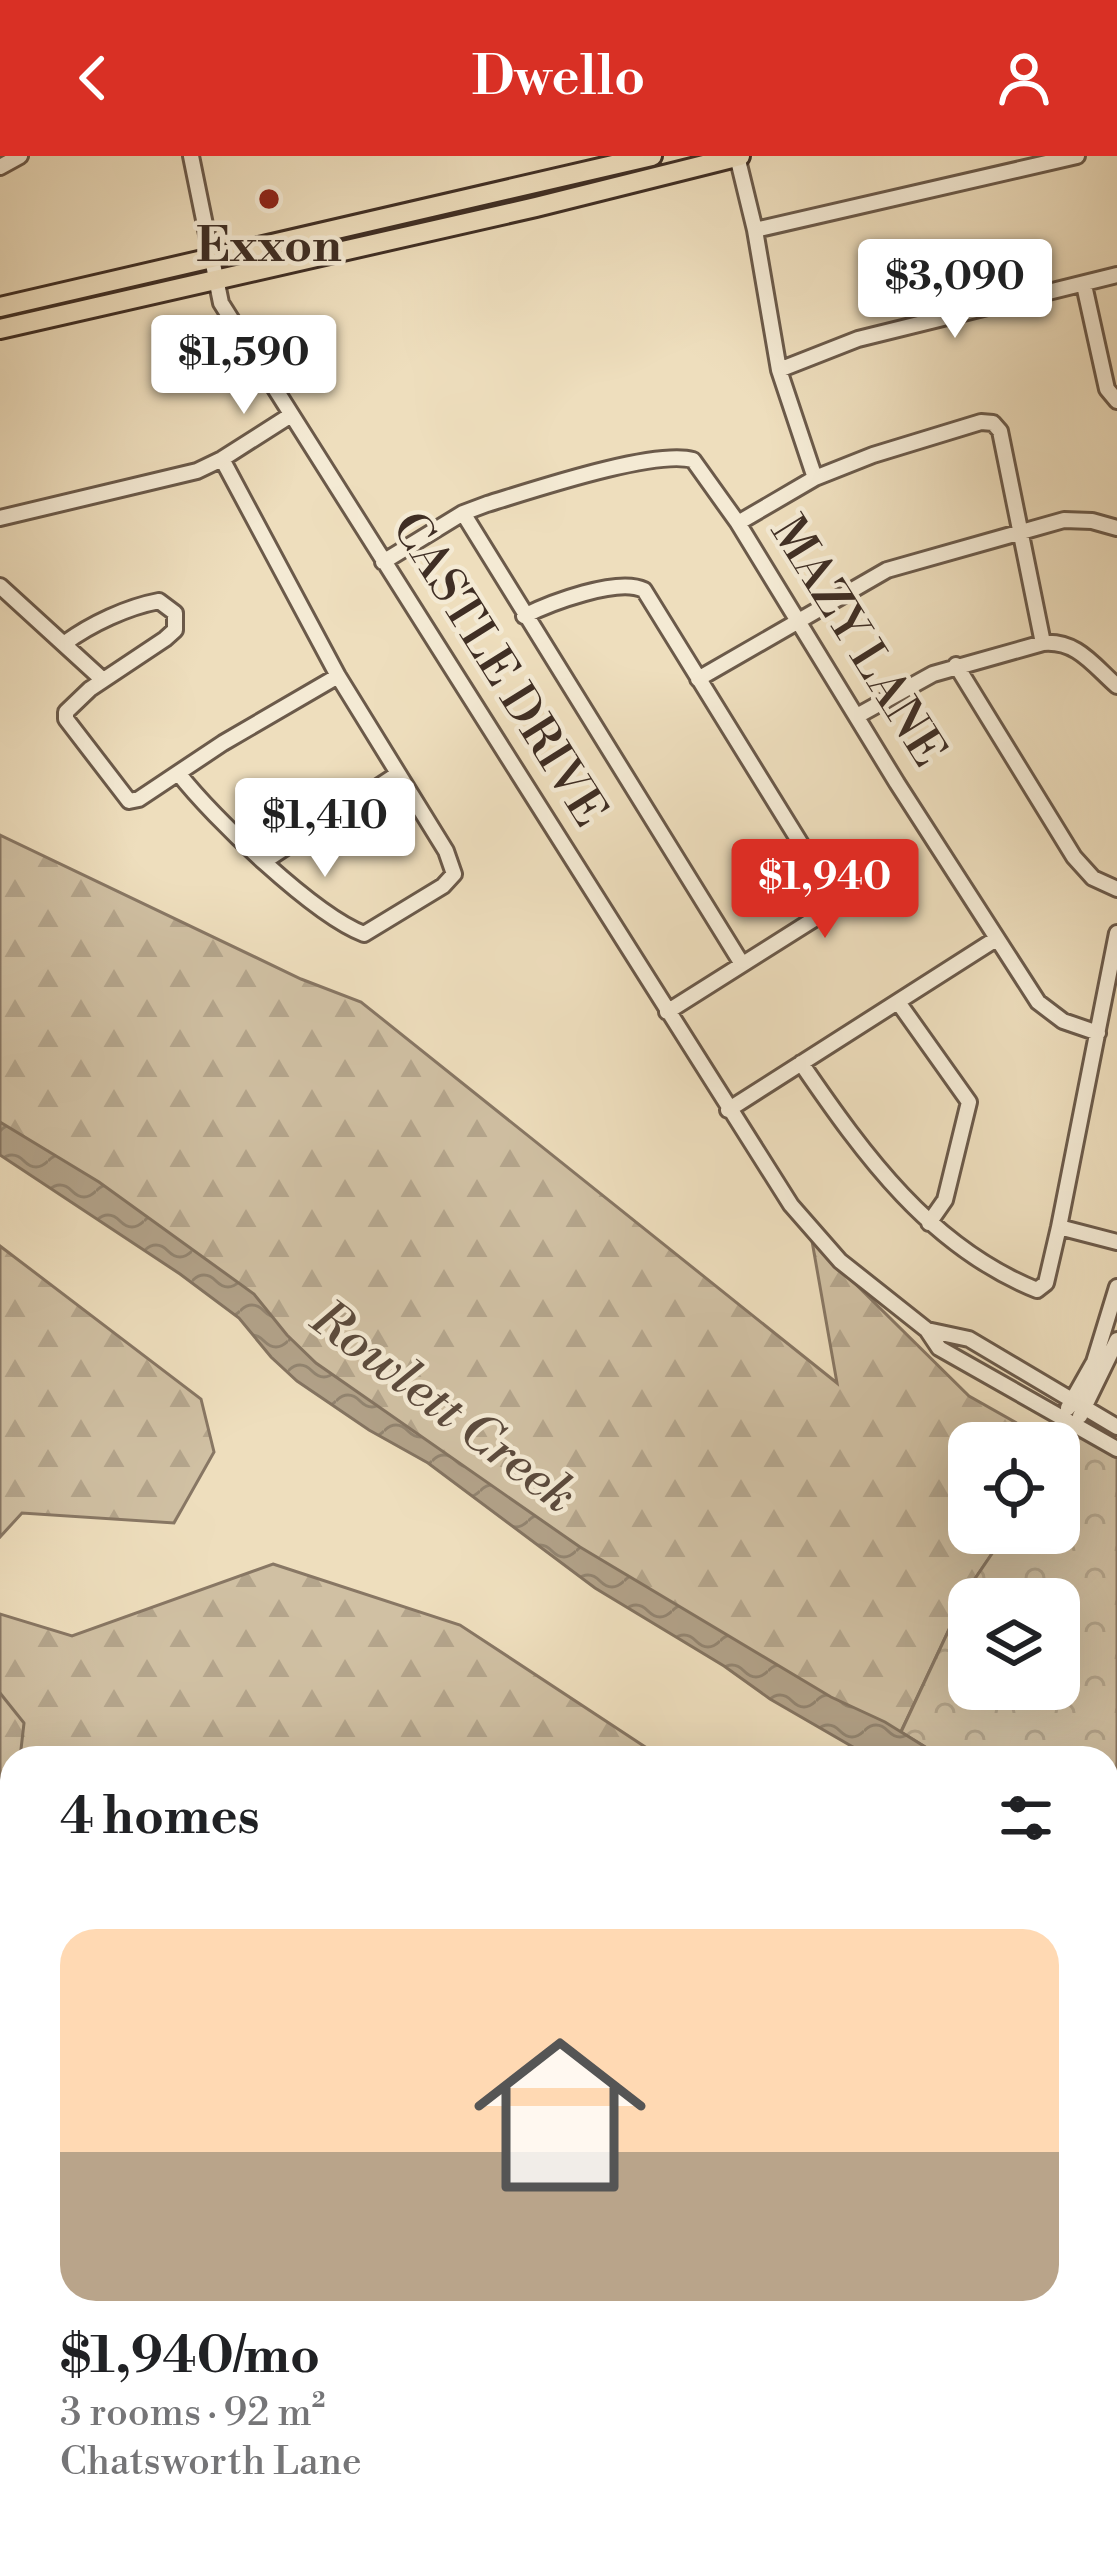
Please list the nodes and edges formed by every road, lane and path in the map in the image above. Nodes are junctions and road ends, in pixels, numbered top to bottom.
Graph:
1 (20, 156) edge
2 (191, 156) edge
3 (652, 156) edge
4 (738, 156) edge
5 (1077, 156) edge
6 (0, 167) edge
7 (532, 184) junction
8 (536, 207) junction
9 (755, 230) junction
10 (212, 269) junction
11 (1117, 275) edge
12 (1084, 285) junction
13 (0, 308) edge
14 (0, 329) edge
15 (779, 370) junction
16 (1117, 401) edge
17 (291, 415) junction
18 (223, 459) junction
19 (815, 478) junction
20 (464, 513) junction
21 (0, 518) edge
22 (738, 523) junction
23 (1117, 528) edge
24 (1021, 530) junction
25 (382, 562) junction
26 (0, 586) edge
27 (524, 616) junction
28 (797, 620) junction
29 (1043, 643) junction
30 (65, 644) junction
31 (956, 665) junction
32 (338, 676) junction
33 (698, 679) junction
34 (103, 680) junction
35 (1117, 686) edge
36 (857, 716) junction
37 (178, 775) junction
38 (396, 775) junction
39 (265, 861) junction
40 (1117, 889) edge
41 (1117, 934) edge
42 (996, 939) junction
43 (742, 964) junction
44 (898, 1002) junction
45 (667, 1012) junction
46 (1098, 1033) junction
47 (801, 1063) junction
48 (728, 1110) junction
49 (929, 1223) junction
50 (1059, 1227) junction
51 (1117, 1242) edge
52 (1117, 1287) edge
53 (927, 1330) junction
54 (1117, 1340) edge
55 (1078, 1405) junction
56 (1069, 1421) junction
57 (1117, 1427) edge
58 (1117, 1449) edge

1 - 6 street
2 - 10 street, CASTLE DRIVE
3 - 7 main road
4 - 8 main road
4 - 9 street
5 - 9 street
7 - 8 main road
7 - 10 main road
8 - 10 main road
9 - 15 street
10 - 13 main road
10 - 14 main road
10 - 17 street, CASTLE DRIVE
11 - 12 street
12 - 15 street
12 - 16 street
15 - 19 street
17 - 18 street
17 - 25 street, CASTLE DRIVE
18 - 21 street
18 - 32 street
19 - 22 street
19 - 24 street
20 - 22 street, MAZY LANE
20 - 25 street
20 - 27 street
22 - 28 street, MAZY LANE
23 - 24 street
24 - 28 street
24 - 29 street
25 - 45 street, CASTLE DRIVE
26 - 30 street
27 - 33 street
27 - 43 street
28 - 33 street
28 - 36 street, MAZY LANE
29 - 31 street
29 - 35 street
30 - 34 street
30 - 34 street
31 - 36 street
31 - 40 street
32 - 37 street
32 - 38 street
33 - 43 street
34 - 37 street
36 - 42 street, MAZY LANE
37 - 39 street
38 - 39 street
38 - 39 street
41 - 46 street
42 - 44 street
42 - 46 street, MAZY LANE
43 - 45 street
44 - 47 street
44 - 49 street
45 - 48 street, CASTLE DRIVE
46 - 50 street
47 - 48 street
47 - 49 street
48 - 53 street, CASTLE DRIVE
49 - 50 street
50 - 51 street
52 - 55 street
53 - 55 street
53 - 56 street, CASTLE DRIVE
54 - 55 street
55 - 56 street
55 - 57 street
56 - 58 street, CASTLE DRIVE

